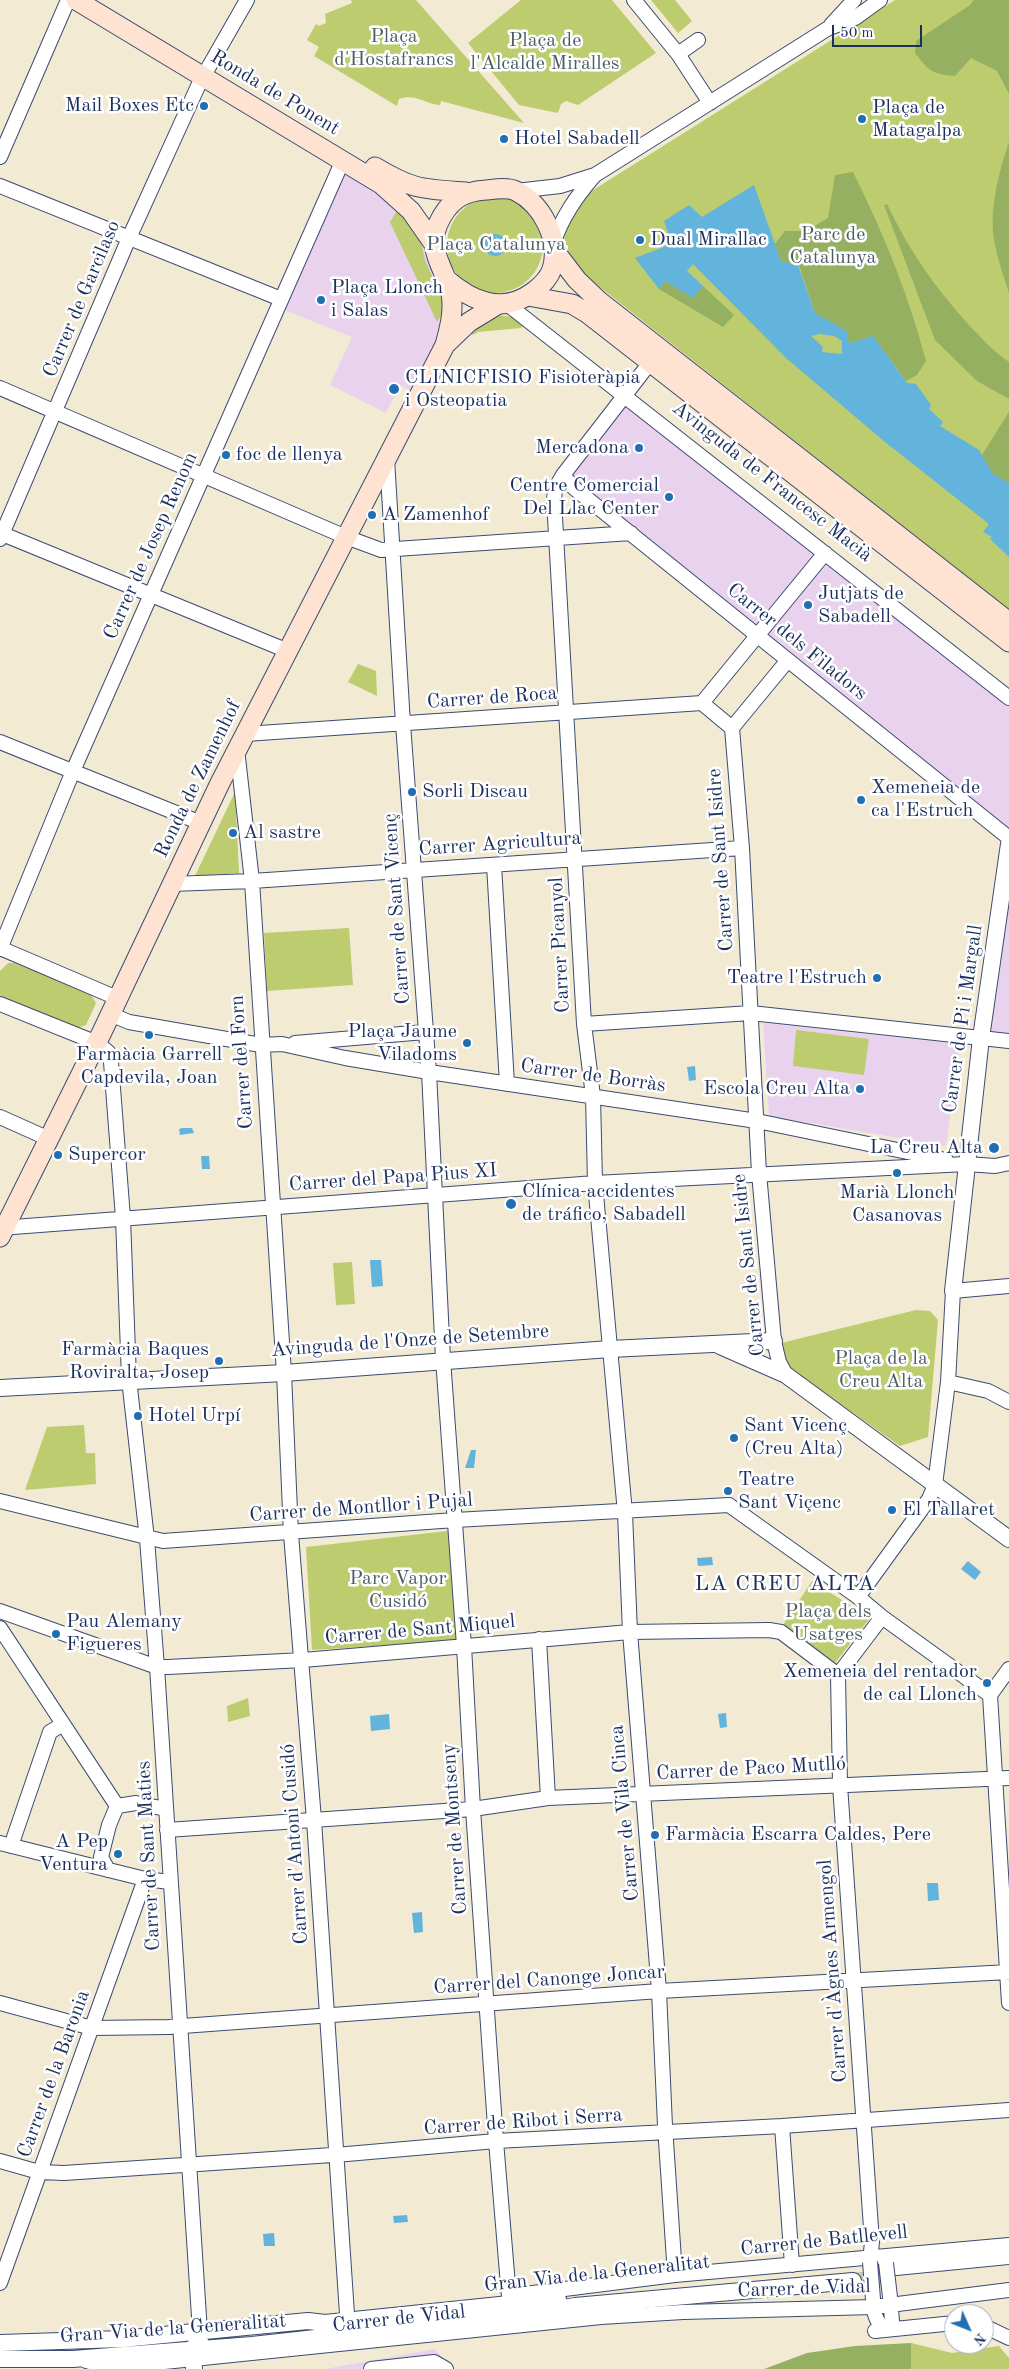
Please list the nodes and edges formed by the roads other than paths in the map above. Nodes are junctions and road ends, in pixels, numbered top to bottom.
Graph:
1 (68, 0) edge
2 (76, 0) edge
3 (98, 0) edge
4 (246, 0) edge
5 (854, 0) edge
6 (880, 0) edge
7 (639, 2) edge
8 (827, 29) junction
9 (698, 40) dead end
10 (678, 54) junction
11 (205, 71) junction
12 (710, 103) junction
13 (0, 157) edge
14 (343, 160) junction
15 (595, 175) junction
16 (0, 186) edge
17 (516, 191) junction
18 (466, 192) junction
19 (129, 238) junction
20 (434, 244) junction
21 (554, 247) junction
22 (445, 278) junction
23 (528, 296) junction
24 (281, 299) junction
25 (502, 304) junction
26 (445, 345) junction
27 (655, 356) junction
28 (0, 388) edge
29 (625, 395) junction
30 (55, 411) junction
31 (387, 456) junction
32 (205, 475) junction
33 (563, 475) junction
34 (631, 533) junction
35 (1, 535) edge
36 (346, 537) junction
37 (556, 538) junction
38 (393, 550) junction
39 (825, 553) junction
40 (153, 594) junction
41 (1009, 622) edge
42 (757, 636) junction
43 (1009, 642) edge
44 (288, 651) junction
45 (788, 660) junction
46 (1009, 698) edge
47 (702, 703) junction
48 (565, 713) junction
49 (404, 724) junction
50 (732, 728) junction
51 (0, 742) edge
52 (241, 742) junction
53 (73, 771) junction
54 (201, 823) junction
55 (1009, 838) edge
56 (1009, 844) edge
57 (742, 848) junction
58 (576, 859) junction
59 (494, 865) junction
60 (415, 870) junction
61 (252, 881) junction
62 (171, 884) junction
63 (0, 949) edge
64 (0, 1004) edge
65 (113, 1006) junction
66 (751, 1013) junction
67 (584, 1024) junction
68 (425, 1032) junction
69 (981, 1038) junction
70 (1009, 1041) edge
71 (97, 1043) junction
72 (282, 1044) junction
73 (261, 1045) junction
74 (429, 1072) junction
75 (508, 1084) junction
76 (593, 1096) junction
77 (0, 1117) edge
78 (756, 1121) junction
79 (47, 1138) junction
80 (899, 1150) junction
81 (1009, 1163) edge
82 (966, 1164) junction
83 (895, 1167) junction
84 (759, 1173) junction
85 (595, 1183) junction
86 (435, 1196) junction
87 (272, 1207) junction
88 (124, 1218) junction
89 (1, 1231) edge
90 (1009, 1286) edge
91 (953, 1291) junction
92 (774, 1341) junction
93 (713, 1344) junction
94 (610, 1348) junction
95 (443, 1359) junction
96 (284, 1372) junction
97 (786, 1375) junction
98 (130, 1379) junction
99 (948, 1382) junction
100 (0, 1388) edge
101 (1009, 1402) edge
102 (935, 1485) junction
103 (0, 1501) edge
104 (625, 1512) junction
105 (455, 1520) junction
106 (291, 1534) junction
107 (147, 1539) junction
108 (1009, 1539) edge
109 (858, 1597) junction
110 (0, 1611) edge
111 (882, 1618) junction
112 (0, 1628) edge
113 (630, 1632) junction
114 (539, 1639) junction
115 (464, 1646) junction
116 (303, 1660) junction
117 (157, 1667) junction
118 (1009, 1669) edge
119 (838, 1675) junction
120 (990, 1696) junction
121 (63, 1724) junction
122 (994, 1778) junction
123 (1009, 1778) edge
124 (840, 1784) junction
125 (645, 1794) junction
126 (548, 1798) junction
127 (117, 1806) junction
128 (166, 1809) junction
129 (473, 1809) junction
130 (314, 1820) junction
131 (167, 1830) junction
132 (5, 1845) edge
133 (108, 1870) junction
134 (145, 1879) junction
135 (170, 1882) junction
136 (1008, 1972) edge
137 (855, 1981) junction
138 (659, 1991) junction
139 (1009, 2003) edge
140 (0, 2004) edge
141 (486, 2004) junction
142 (326, 2017) junction
143 (179, 2026) junction
144 (92, 2028) junction
145 (1009, 2110) edge
146 (864, 2121) junction
147 (782, 2126) junction
148 (666, 2133) junction
149 (496, 2142) junction
150 (336, 2155) junction
151 (0, 2161) edge
152 (188, 2163) junction
153 (39, 2172) junction
154 (1009, 2245) edge
155 (1009, 2256) edge
156 (870, 2259) junction
157 (4, 2260) edge
158 (792, 2265) junction
159 (893, 2265) junction
160 (1009, 2267) edge
161 (675, 2275) junction
162 (852, 2275) tunnel mouth
163 (0, 2283) edge
164 (1009, 2290) edge
165 (509, 2297) junction
166 (890, 2301) junction
167 (874, 2303) junction
168 (347, 2323) junction
169 (944, 2324) edge
170 (258, 2326) junction
171 (881, 2331) junction
172 (994, 2331) edge
173 (200, 2332) junction
174 (1009, 2338) edge
175 (0, 2343) edge
176 (252, 2345) junction
177 (224, 2357) junction
178 (0, 2359) edge
179 (72, 2359) junction
180 (192, 2362) edge
181 (211, 2369) edge
182 (370, 2369) edge
183 (446, 2369) edge

1 - 13 street
2 - 11 main road, Ronda de Ponent
3 - 11 main road, Ronda de Ponent
4 - 11 street, Carrer de Garcilaso
5 - 8 street
6 - 8 street
7 - 10 street
8 - 12 street
9 - 10 street
10 - 12 street
11 - 14 main road, Ronda de Ponent
11 - 18 main road, Ronda de Ponent
11 - 19 street, Carrer de Garcilaso
12 - 15 street
14 - 20 main road, Ronda de Ponent
14 - 24 street, Carrer de Josep Renom
15 - 17 street
15 - 21 street
16 - 19 street
17 - 18 main road
17 - 21 main road
18 - 20 main road
19 - 24 street
19 - 30 street, Carrer de Garcilaso
20 - 22 main road
21 - 23 main road
21 - 27 main road, Avinguda de Francesc Macià
22 - 25 main road
22 - 26 main road, Ronda de Zamenhof
23 - 25 main road
23 - 27 main road, Avinguda de Francesc Macià
24 - 32 street, Carrer de Josep Renom
25 - 26 main road, Ronda de Zamenhof
25 - 29 street, Avinguda de Francesc Macià
26 - 31 main road, Ronda de Zamenhof
27 - 29 street, Carrer Picanyol
27 - 41 main road, Avinguda de Francesc Macià
27 - 43 main road, Avinguda de Francesc Macià
28 - 30 street
29 - 33 street, Carrer Picanyol
29 - 39 street, Avinguda de Francesc Macià
30 - 32 street
30 - 35 street, Carrer de Garcilaso
31 - 36 main road, Ronda de Zamenhof
31 - 38 street, Carrer de Sant Vicenç
32 - 36 street
32 - 40 street, Carrer de Josep Renom
33 - 34 street, Carrer dels Filadors
33 - 37 street, Carrer Picanyol
34 - 37 street
34 - 42 street, Carrer dels Filadors
35 - 40 street
36 - 38 street
36 - 44 main road, Ronda de Zamenhof
37 - 38 street
37 - 48 street, Carrer Picanyol
38 - 49 street, Carrer de Sant Vicenç
39 - 42 street
39 - 46 street, Avinguda de Francesc Macià
40 - 44 street
40 - 53 street, Carrer de Josep Renom
42 - 45 street, Carrer dels Filadors
42 - 47 street
44 - 52 main road, Ronda de Zamenhof
45 - 50 street
45 - 55 street, Carrer dels Filadors
47 - 48 street, Carrer de Roca
47 - 50 street
48 - 49 street, Carrer de Roca
48 - 58 street, Carrer Picanyol
49 - 52 street, Carrer de Roca
49 - 60 street, Carrer de Sant Vicenç
50 - 57 street, Carrer de Sant Isidre
51 - 53 street
52 - 54 main road, Ronda de Zamenhof
52 - 61 street, Carrer del Forn
53 - 54 street
53 - 63 street, Carrer de Josep Renom
54 - 62 main road, Ronda de Zamenhof
56 - 69 street, Carrer de Pi i Margall
57 - 58 street, Carrer Agricultura
57 - 66 street, Carrer de Sant Isidre
58 - 59 street, Carrer Agricultura
58 - 67 street, Carrer Picanyol
59 - 60 street, Carrer Agricultura
59 - 75 street
60 - 61 street, Carrer Agricultura
60 - 68 street, Carrer de Sant Vicenç
61 - 62 street, Carrer Agricultura
61 - 73 street, Carrer del Forn
62 - 65 main road, Ronda de Zamenhof
63 - 65 street, Carrer de Borràs
64 - 71 street
65 - 71 main road, Ronda de Zamenhof
65 - 73 street, Carrer de Borràs
66 - 67 street
66 - 69 street
66 - 78 street, Carrer de Sant Isidre
67 - 76 street, Carrer Picanyol
68 - 72 street, Carrer de Borràs
68 - 74 street, Carrer de Sant Vicenç
69 - 70 street
69 - 82 street, Carrer de Pi i Margall
71 - 79 main road, Ronda de Zamenhof
71 - 88 street, Carrer de Sant Maties
72 - 73 street, Carrer de Borràs
72 - 74 street, Carrer de Borràs
73 - 87 street, Carrer del Forn
74 - 75 street, Carrer de Borràs
74 - 86 street, Carrer de Sant Vicenç
75 - 76 street, Carrer de Borràs
76 - 78 street, Carrer de Borràs
76 - 85 street, Carrer Picanyol
77 - 79 street
78 - 80 street, Carrer de Borràs
78 - 84 street, Carrer de Sant Isidre
79 - 89 main road, Ronda de Zamenhof
80 - 82 street, Carrer de Borràs
80 - 83 street
81 - 82 street
82 - 83 street, Carrer del Papa Pius XI
82 - 91 street, Carrer de Pi i Margall
83 - 84 street, Carrer del Papa Pius XI
84 - 85 street, Carrer del Papa Pius XI
84 - 92 street, Carrer de Sant Isidre
85 - 86 street, Carrer del Papa Pius XI
85 - 94 street, Carrer Picanyol
86 - 87 street, Carrer del Papa Pius XI
86 - 95 street, Carrer de Sant Vicenç
87 - 88 street, Carrer del Papa Pius XI
87 - 96 street, Carrer del Forn
88 - 89 street, Carrer del Papa Pius XI
88 - 98 street, Carrer de Sant Maties
90 - 91 street
91 - 99 street
92 - 93 street
92 - 97 street, Carrer de Sant Isidre
93 - 94 street, Avinguda de l'Onze de Setembre
93 - 97 street, Avinguda de l'Onze de Setembre
94 - 95 street, Avinguda de l'Onze de Setembre
94 - 104 street, Carrer de Vila Cinca
95 - 96 street, Avinguda de l'Onze de Setembre
95 - 105 street, Carrer de Montseny
96 - 98 street, Avinguda de l'Onze de Setembre
96 - 106 street, Carrer d'Antoni Cusidó
97 - 102 street, Avinguda de l'Onze de Setembre
98 - 100 street, Avinguda de l'Onze de Setembre
98 - 107 street, Carrer de Sant Maties
99 - 101 street
99 - 102 street
102 - 108 street, Avinguda de l'Onze de Setembre
102 - 109 street
103 - 107 street, Carrer de Montllor i Pujal
104 - 105 street, Carrer de Montllor i Pujal
104 - 109 street, Carrer de Montllor i Pujal
104 - 113 street, Carrer de Vila Cinca
105 - 106 street, Carrer de Montllor i Pujal
105 - 115 street, Carrer de Montseny
106 - 107 street, Carrer de Montllor i Pujal
106 - 116 street, Carrer d'Antoni Cusidó
107 - 117 street, Carrer de Sant Maties
109 - 111 street
110 - 117 street, Carrer de Sant Miquel
111 - 119 street
111 - 120 street
112 - 121 street
113 - 114 street, Carrer de Sant Miquel
113 - 119 street, Carrer de Sant Miquel
113 - 125 street, Carrer de Vila Cinca
114 - 115 street, Carrer de Sant Miquel
114 - 126 street
115 - 116 street, Carrer de Sant Miquel
115 - 129 street, Carrer de Montseny
116 - 117 street, Carrer de Sant Miquel
116 - 130 street, Carrer d'Antoni Cusidó
117 - 128 street, Carrer de Sant Maties
118 - 120 street
119 - 124 street, Carrer d'Àgnes Armengol
120 - 122 street
121 - 127 street
121 - 132 street
122 - 123 street, Carrer de Paco Mutlló
122 - 124 street, Carrer de Paco Mutlló
122 - 136 street
124 - 125 street, Carrer de Paco Mutlló
124 - 137 street, Carrer d'Àgnes Armengol
125 - 126 street, Carrer de Paco Mutlló
125 - 138 street, Carrer de Vila Cinca
126 - 129 street, Carrer de Paco Mutlló
127 - 128 street
127 - 133 street
128 - 131 street, Carrer de Sant Maties
129 - 130 street, Carrer de Paco Mutlló
129 - 141 street, Carrer de Montseny
130 - 131 street, Carrer de Paco Mutlló
130 - 142 street, Carrer d'Antoni Cusidó
131 - 135 street, Carrer de Sant Maties
132 - 133 street
133 - 134 street
134 - 135 street
134 - 144 street, Carrer de la Baronia
135 - 143 street, Carrer de Sant Maties
136 - 137 street, Carrer del Canonge Joncar
136 - 139 street
137 - 138 street, Carrer del Canonge Joncar
137 - 146 street, Carrer d'Àgnes Armengol
138 - 141 street, Carrer del Canonge Joncar
138 - 148 street, Carrer de Vila Cinca
140 - 144 street, Carrer del Canonge Joncar
141 - 142 street, Carrer del Canonge Joncar
141 - 149 street, Carrer de Montseny
142 - 143 street, Carrer del Canonge Joncar
142 - 150 street, Carrer d'Antoni Cusidó
143 - 144 street, Carrer del Canonge Joncar
143 - 152 street, Carrer de Sant Maties
144 - 153 street, Carrer de la Baronia
145 - 146 street, Carrer de Ribot i Serra
146 - 147 street, Carrer de Ribot i Serra
146 - 156 street, Carrer d'Àgnes Armengol
147 - 148 street, Carrer de Ribot i Serra
147 - 158 street
148 - 149 street, Carrer de Ribot i Serra
148 - 161 street, Carrer de Vila Cinca
149 - 150 street, Carrer de Ribot i Serra
149 - 165 street, Carrer de Montseny
150 - 152 street, Carrer de Ribot i Serra
150 - 168 street, Carrer d'Antoni Cusidó
151 - 153 street, Carrer de Ribot i Serra
152 - 153 street, Carrer de Ribot i Serra
152 - 173 street, Carrer de Sant Maties
153 - 157 street, Carrer de la Baronia
154 - 159 street, Carrer de Batllevell
155 - 159 street
156 - 158 street, Carrer de Batllevell
156 - 159 street, Carrer de Batllevell
156 - 167 street, Carrer d'Àgnes Armengol, bridge
157 - 163 street, Carrer de la Baronia
158 - 161 street, Carrer de Batllevell
159 - 160 street
159 - 166 street, bridge
161 - 165 street, Carrer de Batllevell
162 - 168 street, Gran Via de la Generalitat
164 - 166 street, Carrer de Vidal
165 - 168 street, Carrer de Batllevell
166 - 167 street, Carrer de Vidal
166 - 171 street
167 - 171 street, Carrer d'Àgnes Armengol
167 - 177 street, Carrer de Vidal
168 - 170 street, Gran Via de la Generalitat
168 - 176 street, Gran Via de la Generalitat
169 - 171 street
170 - 173 street, Gran Via de la Generalitat
170 - 180 street
172 - 174 street
173 - 175 street, Gran Via de la Generalitat
176 - 177 street
176 - 180 street, Gran Via de la Generalitat
177 - 180 street, Carrer de Vidal
177 - 181 street
178 - 179 street, Gran Via de la Generalitat
179 - 180 street, Gran Via de la Generalitat
179 - 180 street, Carrer de Vidal
182 - 183 street

